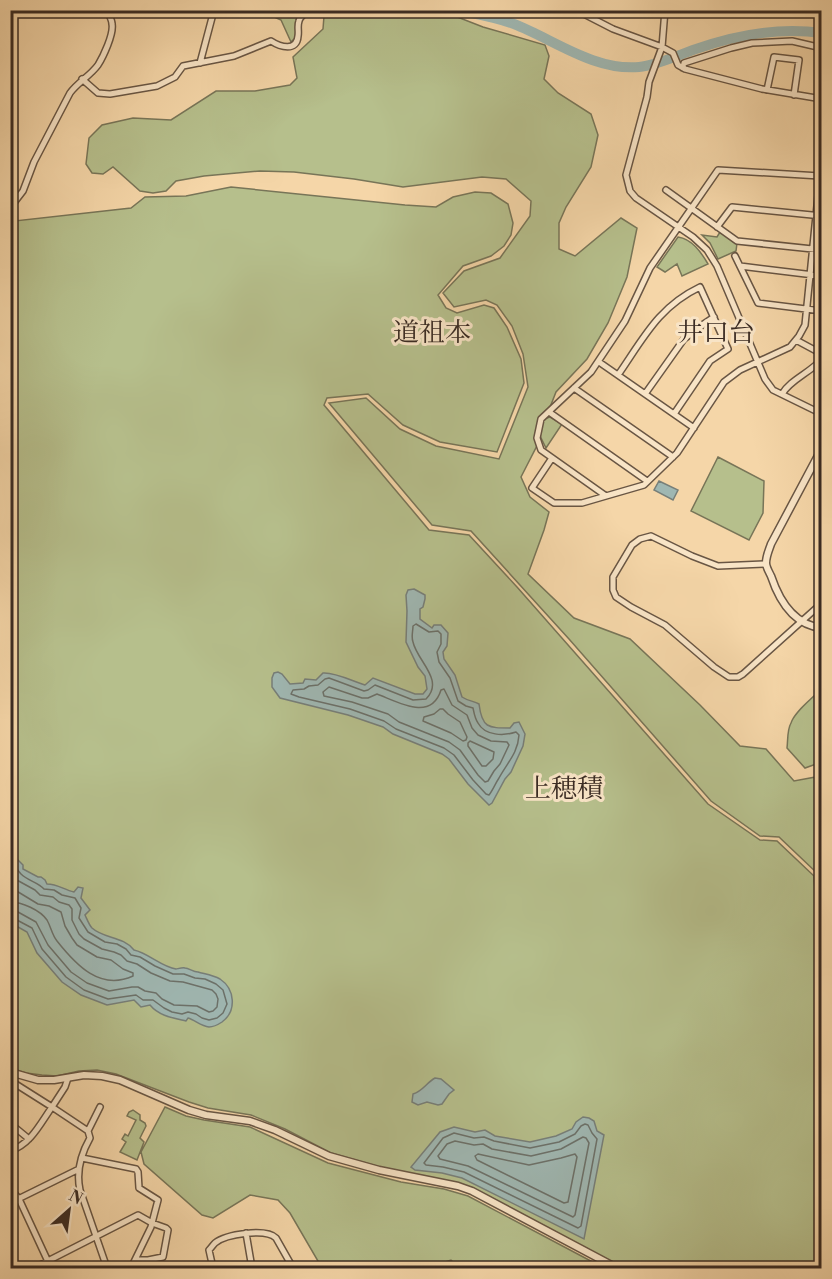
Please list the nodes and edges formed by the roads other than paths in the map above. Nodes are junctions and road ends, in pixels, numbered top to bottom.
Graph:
1 (107, 10) edge
2 (214, 10) edge
3 (309, 10) edge
4 (576, 10) edge
5 (665, 10) edge
6 (822, 48) edge
7 (664, 50) junction
8 (200, 63) junction
9 (681, 66) junction
10 (82, 79) junction
11 (767, 90) junction
12 (794, 95) junction
13 (822, 99) edge
14 (821, 176) edge
15 (666, 190) dead end
16 (12, 204) edge
17 (691, 208) junction
18 (10, 213) edge
19 (819, 215) edge
20 (678, 227) junction
21 (717, 227) junction
22 (813, 249) junction
23 (822, 250) edge
24 (735, 256) dead end
25 (740, 266) junction
26 (810, 275) junction
27 (822, 276) edge
28 (806, 309) junction
29 (822, 310) edge
30 (714, 317) junction
31 (796, 340) junction
32 (822, 354) edge
33 (822, 359) edge
34 (598, 362) junction
35 (758, 362) junction
36 (618, 375) junction
37 (574, 388) junction
38 (645, 394) junction
39 (782, 394) junction
40 (549, 412) junction
41 (674, 414) junction
42 (822, 414) edge
43 (694, 428) junction
44 (822, 448) edge
45 (673, 457) junction
46 (552, 458) junction
47 (647, 481) junction
48 (606, 496) junction
49 (766, 564) junction
50 (822, 603) edge
51 (801, 621) junction
52 (822, 628) edge
53 (10, 1072) edge
54 (68, 1078) junction
55 (10, 1083) edge
56 (52, 1107) junction
57 (100, 1107) dead end
58 (12, 1125) dead end
59 (88, 1131) junction
60 (29, 1139) junction
61 (10, 1151) edge
62 (82, 1158) junction
63 (79, 1170) junction
64 (10, 1188) edge
65 (19, 1199) junction
66 (10, 1203) edge
67 (152, 1223) junction
68 (246, 1233) junction
69 (96, 1237) junction
70 (135, 1260) junction
71 (47, 1261) junction
72 (291, 1268) edge
73 (34, 1269) edge
74 (51, 1269) edge
75 (107, 1269) edge
76 (131, 1269) edge
77 (213, 1269) edge
78 (252, 1269) edge
79 (617, 1269) edge

1 - 10 street
2 - 8 street
3 - 8 street
4 - 7 street
5 - 7 street
6 - 9 street
7 - 9 street
7 - 20 street
8 - 10 street
9 - 11 street
10 - 16 street
11 - 12 street
11 - 12 street
12 - 13 street
14 - 17 street
14 - 19 street
15 - 17 street
16 - 18 street
17 - 20 street
17 - 21 street
19 - 21 street
19 - 22 street
20 - 34 street
20 - 35 street
21 - 22 street
22 - 23 street
22 - 26 street
24 - 25 street
25 - 26 street
25 - 28 street
26 - 27 street
26 - 28 street
28 - 29 street
28 - 31 street
30 - 36 street
30 - 38 street
30 - 41 street
31 - 32 street
31 - 35 street
33 - 39 street
34 - 36 street
34 - 37 street
35 - 39 street
35 - 43 street
36 - 38 street
37 - 40 street
37 - 45 street
38 - 41 street
39 - 42 street
40 - 46 street
40 - 47 street
41 - 43 street
43 - 45 street
44 - 49 street
45 - 47 street
46 - 48 street
46 - 48 street
47 - 48 street
49 - 51 street
49 - 51 street
50 - 51 street
51 - 52 street
53 - 54 street
54 - 56 street
54 - 79 street
55 - 56 street
56 - 59 street
56 - 60 street
57 - 59 street
58 - 60 street
59 - 62 street
60 - 61 street
62 - 63 street
62 - 67 street
63 - 65 street
63 - 69 street
64 - 65 street
65 - 66 street
65 - 71 street
67 - 69 street
67 - 70 street
67 - 70 street
68 - 72 street
68 - 77 street
68 - 78 street
69 - 71 street
69 - 75 street
70 - 76 street
71 - 73 street
71 - 74 street

